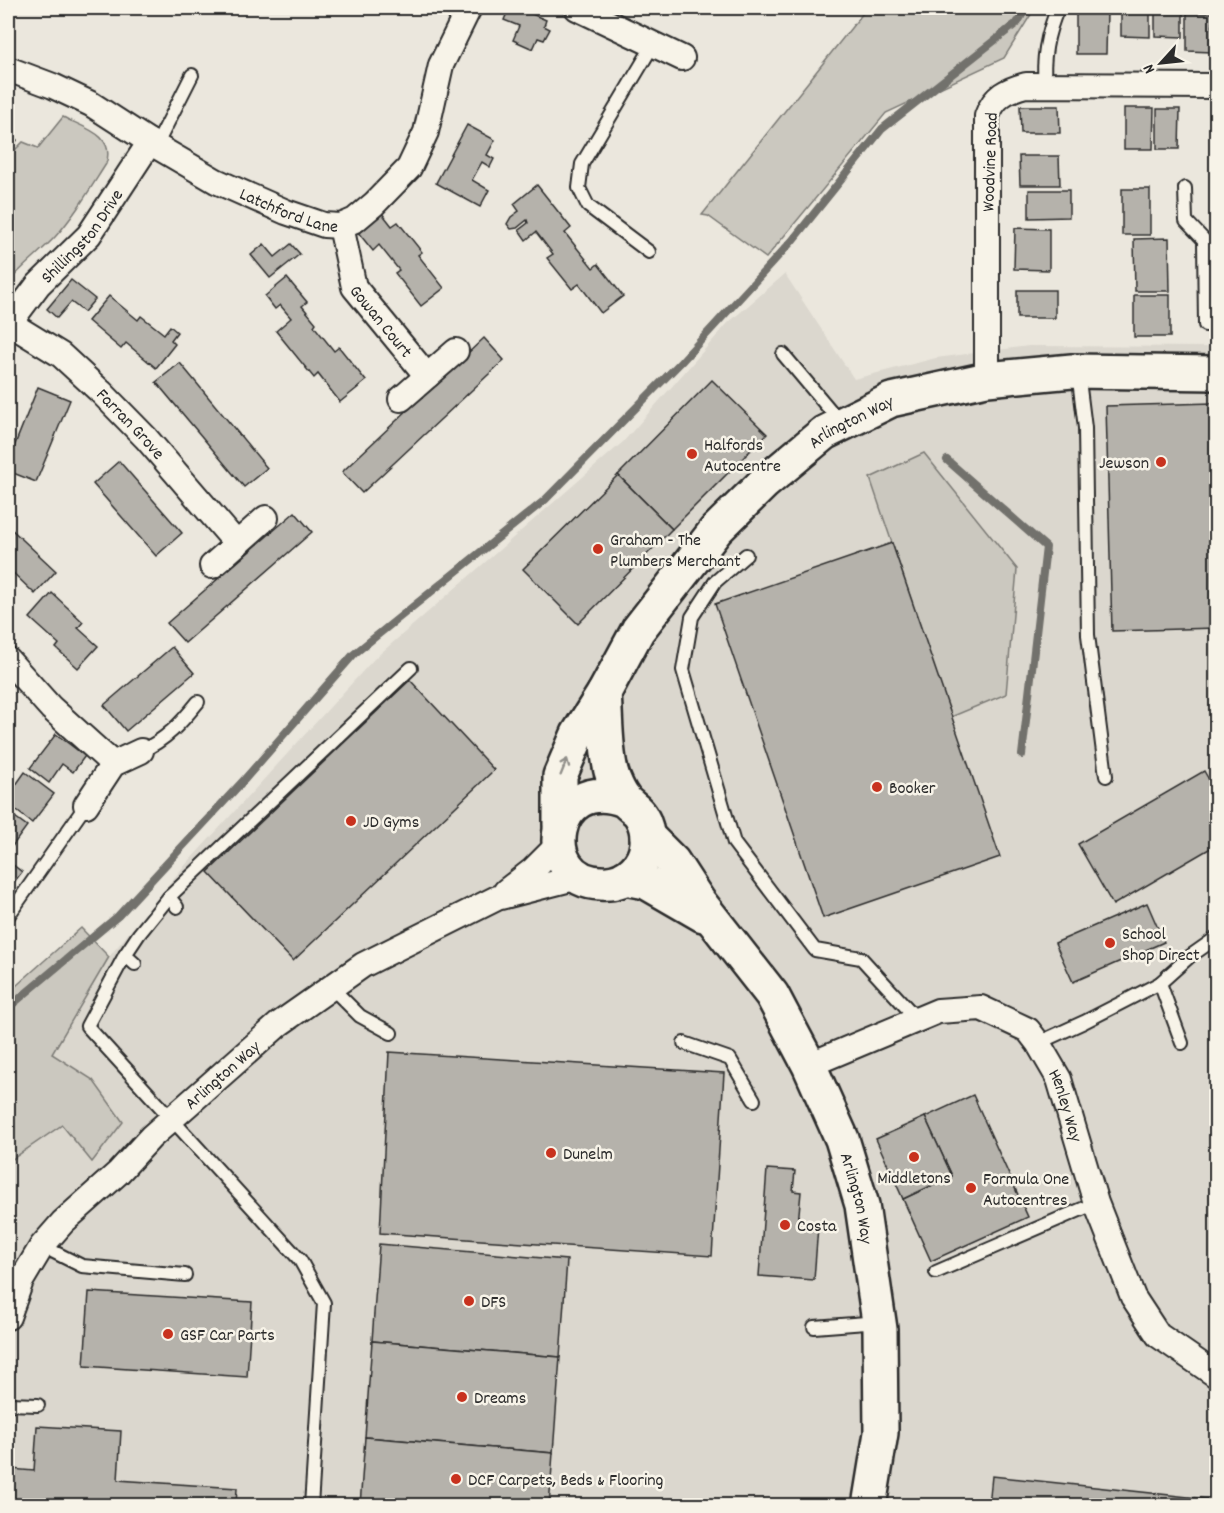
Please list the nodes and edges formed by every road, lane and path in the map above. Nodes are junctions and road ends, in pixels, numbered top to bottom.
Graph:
1 (469, 8) edge
2 (577, 8) edge
3 (1058, 8) edge
4 (653, 45) junction
5 (682, 58) dead end
6 (8, 69) edge
7 (192, 75) dead end
8 (1045, 85) junction
9 (1216, 86) edge
10 (153, 144) junction
11 (1185, 188) dead end
12 (341, 226) junction
13 (649, 252) dead end
14 (8, 324) edge
15 (1216, 325) edge
16 (456, 351) dead end
17 (783, 354) dead end
18 (1078, 371) junction
19 (1216, 373) edge
20 (427, 376) junction
21 (987, 379) junction
22 (402, 399) dead end
23 (842, 424) junction
24 (266, 518) dead end
25 (237, 543) junction
26 (746, 555) dead end
27 (212, 566) dead end
28 (8, 660) edge
29 (411, 668) dead end
30 (604, 693) junction
31 (198, 702) dead end
32 (141, 752) joint
33 (113, 764) junction
34 (1106, 776) dead end
35 (624, 800) junction
36 (86, 805) joint
37 (559, 835) junction
38 (647, 836) junction
39 (579, 877) junction
40 (625, 878) junction
41 (497, 898) junction
42 (8, 916) edge
43 (717, 925) junction
44 (1216, 938) edge
45 (125, 955) junction
46 (135, 964) dead end
47 (1160, 983) junction
48 (331, 987) junction
49 (917, 1019) junction
50 (391, 1033) dead end
51 (684, 1043) dead end
52 (1038, 1043) junction
53 (1182, 1043) dead end
54 (809, 1065) junction
55 (754, 1100) dead end
56 (173, 1118) junction
57 (1096, 1203) junction
58 (42, 1246) junction
59 (936, 1272) dead end
60 (185, 1275) dead end
61 (8, 1317) edge
62 (880, 1322) junction
63 (814, 1327) dead end
64 (1216, 1375) edge
65 (8, 1404) edge
66 (38, 1405) dead end
67 (311, 1506) edge
68 (869, 1506) edge

1 - 12 street, Latchford Lane
2 - 4 street
3 - 8 lane
4 - 5 street
4 - 13 lane
6 - 10 street, Latchford Lane
7 - 10 lane
8 - 9 street, Woodvine Road
8 - 21 street, Woodvine Road
10 - 12 street, Latchford Lane
10 - 14 street, Shillingston Drive
11 - 15 lane
12 - 20 street, Gowan Court
14 - 25 street, Farran Grove
16 - 20 street
17 - 23 lane
18 - 19 street, Arlington Way
18 - 21 street, Arlington Way
18 - 34 lane
20 - 22 street
21 - 23 street, Arlington Way
23 - 30 street, Arlington Way
24 - 25 street
25 - 27 street
26 - 49 lane
28 - 33 street
29 - 45 lane
30 - 35 street, Arlington Way
37 -> 30 street, Arlington Way
31 - 32 lane
32 - 33 street
33 - 36 street
35 - 37 street, Arlington Way
35 - 38 street, Arlington Way
36 - 42 lane
37 - 39 street, Arlington Way
37 - 41 street, Arlington Way
38 - 40 street
38 - 43 street, Arlington Way
39 - 40 street, Arlington Way
39 - 41 street, Arlington Way
40 - 43 street, Arlington Way
41 - 48 street, Arlington Way
43 - 54 street, Arlington Way
44 - 47 lane
45 - 46 lane
45 - 56 lane
47 - 52 lane
47 - 53 lane
48 - 50 lane
48 - 56 street, Arlington Way
49 - 52 street, Henley Way
49 - 54 street, Henley Way
51 - 55 lane
52 - 57 street, Henley Way
54 - 62 street, Arlington Way
56 - 58 street, Arlington Way
56 - 67 lane
57 - 59 lane
57 - 64 street, Henley Way
58 - 60 lane
58 - 61 street, Arlington Way
62 - 63 lane
62 - 68 street, Arlington Way
65 - 66 lane

